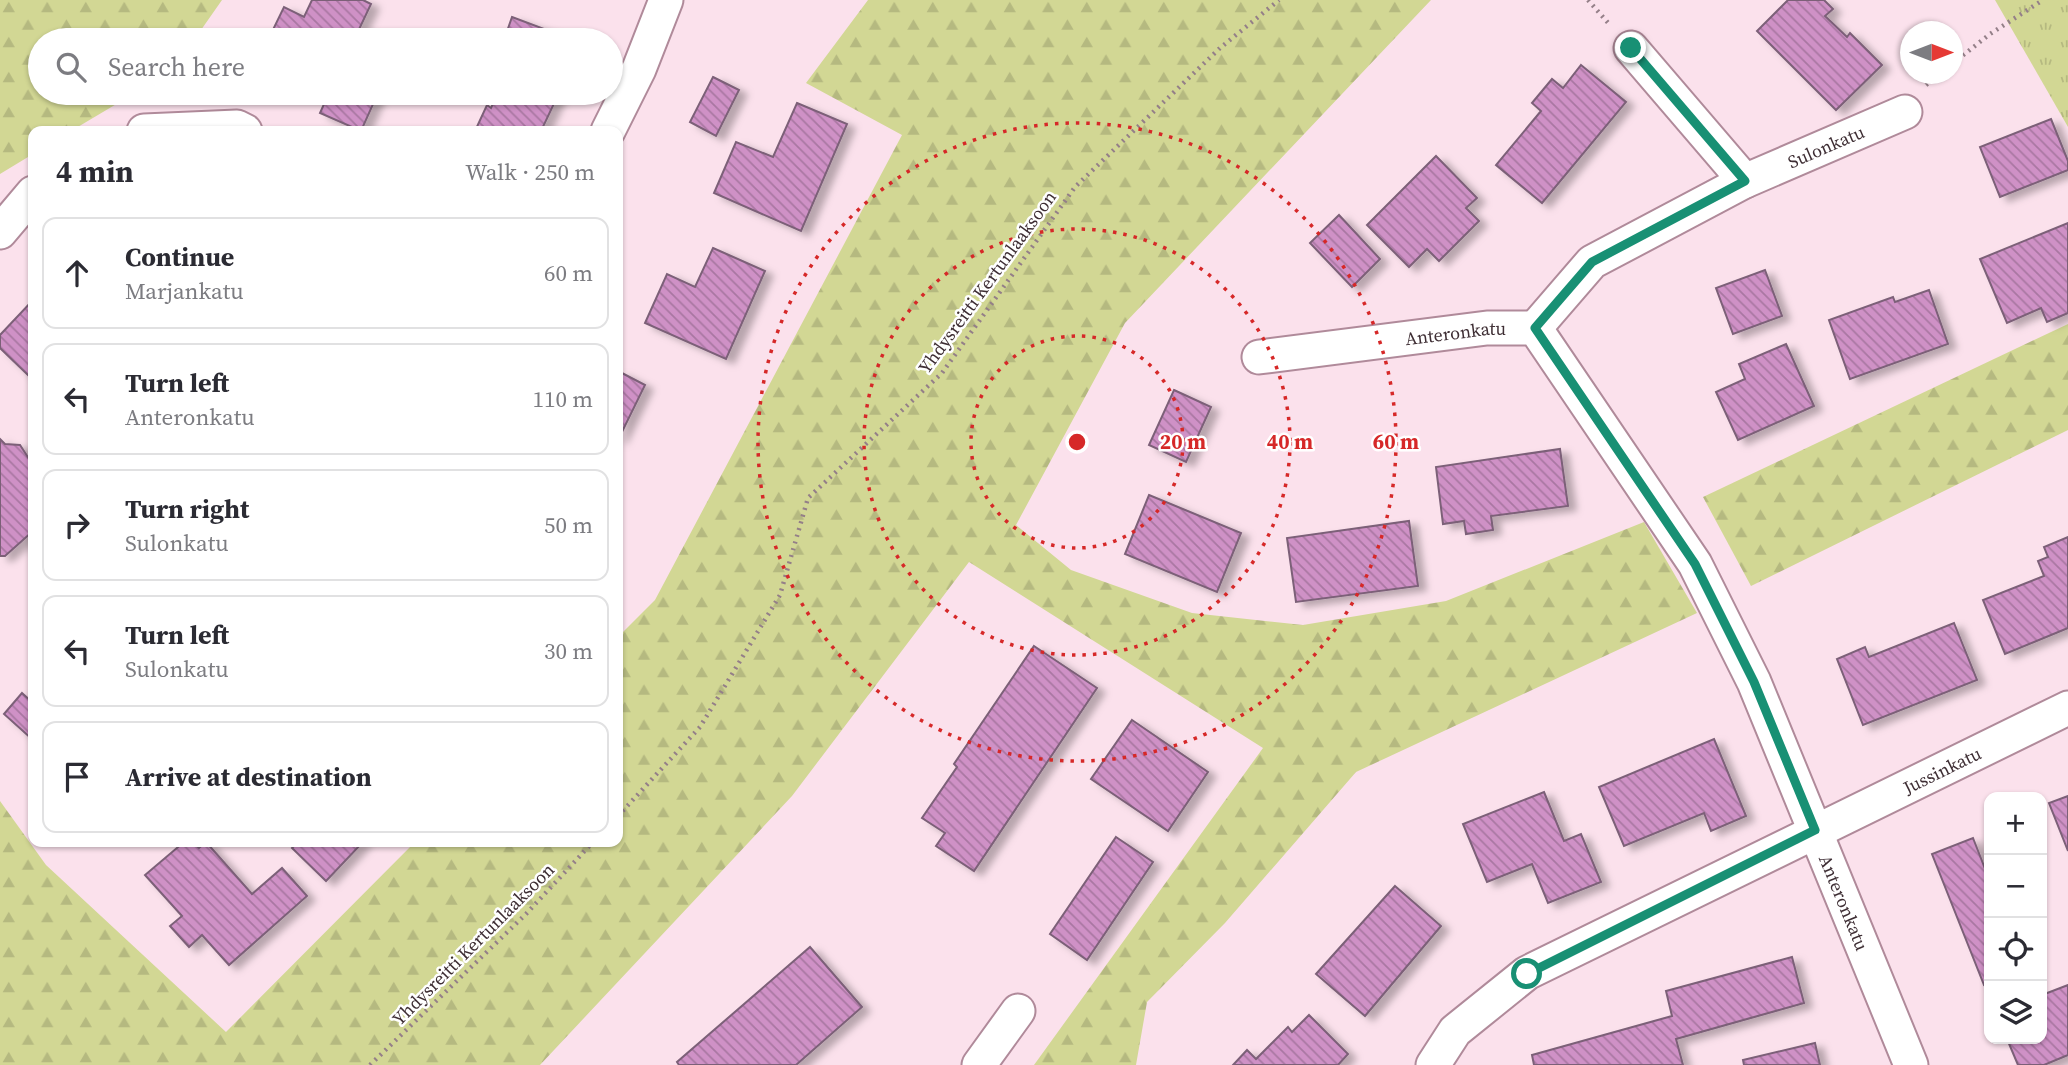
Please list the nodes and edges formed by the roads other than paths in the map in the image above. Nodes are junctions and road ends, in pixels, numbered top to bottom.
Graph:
1 (666, 0) edge
2 (1631, 48) dead end
3 (623, 101) edge
4 (621, 105) edge
5 (1905, 112) dead end
6 (610, 126) edge
7 (1745, 181) junction
8 (28, 199) edge
9 (0, 232) edge
10 (1535, 328) junction
11 (1259, 357) dead end
12 (2068, 708) edge
13 (1815, 830) junction
14 (1018, 1011) dead end
15 (979, 1065) edge
16 (1433, 1065) edge
17 (1911, 1065) edge

1 - 3 street
2 - 7 street
4 - 6 street
5 - 7 street, Sulonkatu
7 - 10 street, Sulonkatu
8 - 9 street
10 - 11 street, Anteronkatu
10 - 13 street, Anteronkatu
12 - 13 street, Jussinkatu
13 - 16 street, Jussinkatu
13 - 17 street, Anteronkatu
14 - 15 street

